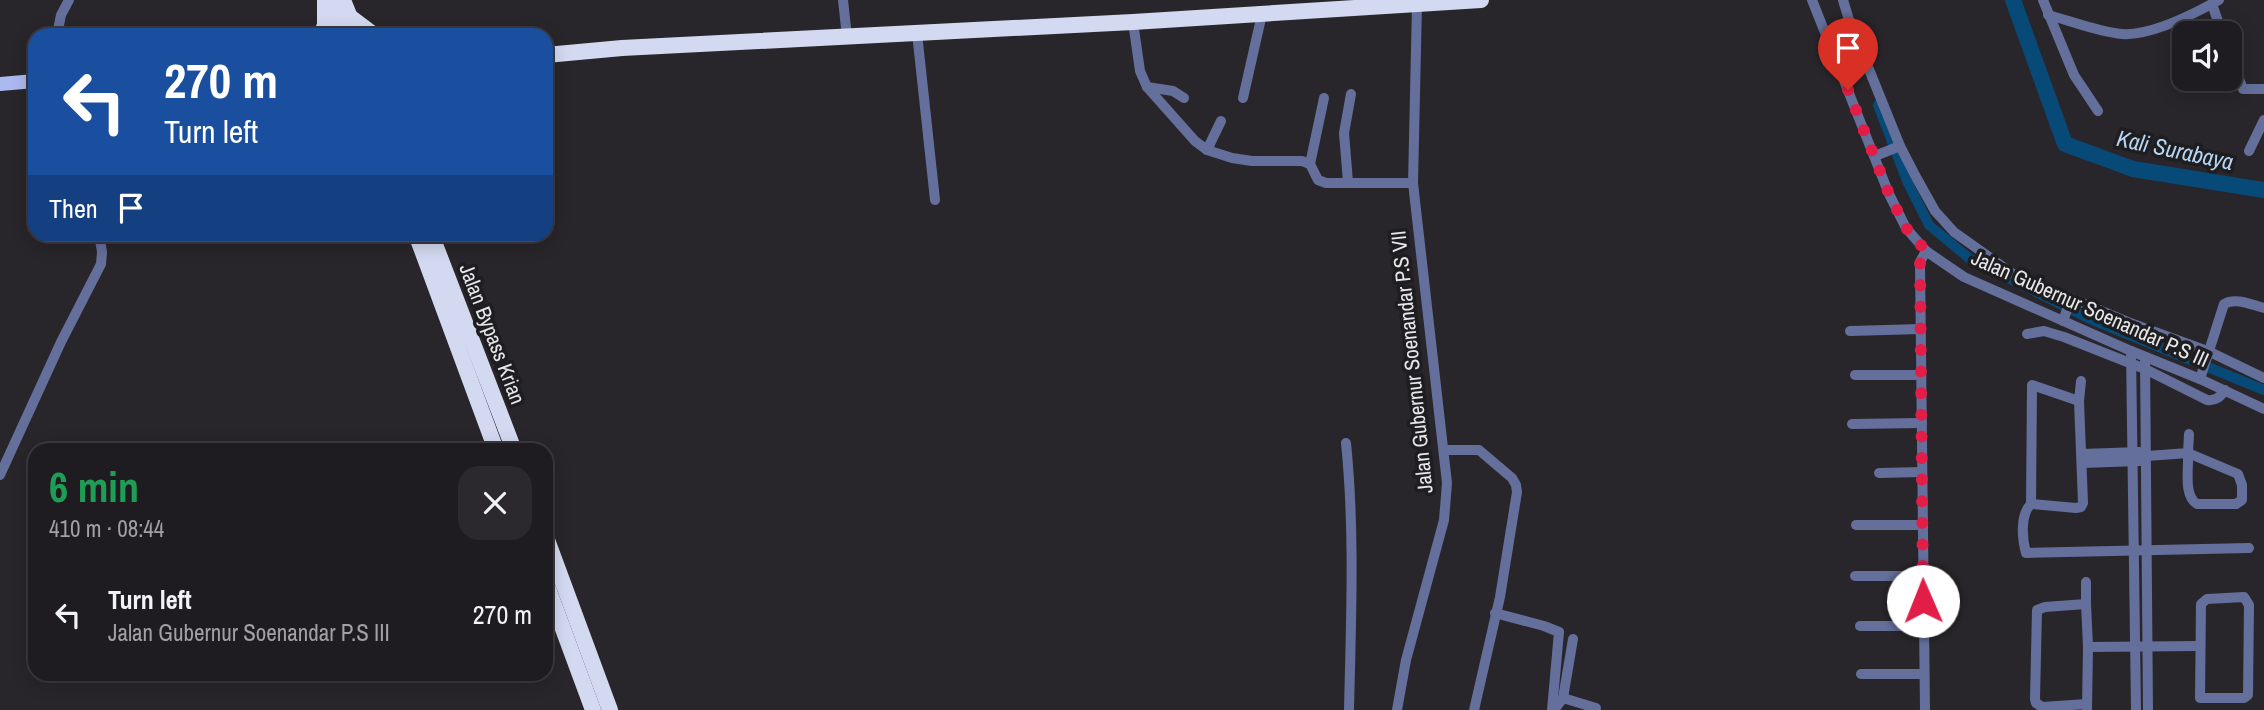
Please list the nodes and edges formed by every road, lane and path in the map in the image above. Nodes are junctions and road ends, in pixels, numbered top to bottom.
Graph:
1 (69, 0) edge
2 (325, 0) edge
3 (330, 0) edge
4 (343, 0) edge
5 (843, 0) edge
6 (1481, 0) edge
7 (1812, 0) edge
8 (1843, 0) edge
9 (2043, 0) edge
10 (2209, 3) edge
11 (1418, 4) junction
12 (1262, 14) junction
13 (2048, 15) junction
14 (350, 17) junction
15 (2217, 21) edge
16 (1133, 22) junction
17 (58, 28) edge
18 (324, 28) edge
19 (340, 28) edge
20 (354, 28) edge
21 (365, 28) edge
22 (917, 33) junction
23 (847, 37) junction
24 (553, 54) edge
25 (28, 82) edge
26 (0, 84) edge
27 (2242, 86) edge
28 (1147, 87) junction
29 (2264, 89) edge
30 (1351, 94) dead end
31 (1184, 98) dead end
32 (1243, 98) dead end
33 (1324, 98) dead end
34 (2098, 111) dead end
35 (2264, 120) edge
36 (1221, 121) dead end
37 (1898, 146) junction
38 (1207, 150) junction
39 (2249, 151) dead end
40 (1877, 155) junction
41 (1310, 164) junction
42 (1348, 182) junction
43 (1413, 183) junction
44 (935, 200) dead end
45 (100, 242) edge
46 (419, 242) edge
47 (434, 242) edge
48 (1926, 251) junction
49 (2070, 300) junction
50 (2264, 308) edge
51 (2063, 319) junction
52 (1921, 329) junction
53 (1850, 331) dead end
54 (2027, 334) dead end
55 (2131, 351) junction
56 (2209, 354) junction
57 (2145, 357) junction
58 (2132, 364) junction
59 (2145, 369) junction
60 (1855, 374) dead end
61 (1921, 375) junction
62 (2201, 377) junction
63 (2264, 378) edge
64 (2081, 381) dead end
65 (2225, 390) junction
66 (2078, 401) junction
67 (2264, 409) edge
68 (1922, 423) junction
69 (1852, 424) dead end
70 (2189, 434) dead end
71 (493, 443) edge
72 (511, 443) edge
73 (1346, 443) dead end
74 (1445, 450) junction
75 (2188, 453) junction
76 (2132, 456) junction
77 (2146, 456) junction
78 (2082, 458) junction
79 (1922, 472) junction
80 (1879, 473) dead end
81 (0, 475) edge
82 (2031, 504) junction
83 (1856, 525) dead end
84 (1923, 525) junction
85 (2249, 548) dead end
86 (2134, 551) junction
87 (2146, 551) junction
88 (553, 556) edge
89 (1855, 576) dead end
90 (1923, 576) junction
91 (2086, 582) dead end
92 (553, 602) edge
93 (2086, 604) junction
94 (1495, 613) junction
95 (1860, 626) dead end
96 (1924, 626) junction
97 (1573, 639) dead end
98 (2199, 646) junction
99 (2088, 647) junction
100 (2141, 647) junction
101 (1861, 674) dead end
102 (1924, 674) junction
103 (1563, 698) junction
104 (2200, 704) edge
105 (2087, 707) edge
106 (1597, 708) edge
107 (592, 710) edge
108 (610, 710) edge
109 (1349, 710) edge
110 (1397, 710) edge
111 (1474, 710) edge
112 (1553, 710) edge
113 (1925, 710) edge
114 (2136, 710) edge
115 (2148, 710) edge

1 - 17 street
2 - 18 highway
3 - 19 highway
4 - 14 highway
5 - 23 street
6 - 11 highway
7 - 40 street, Jalan Gubernur Soenandar P.S III
8 - 37 street
9 - 13 street
10 - 13 street
10 - 15 street
11 - 12 highway
11 - 43 street, Jalan Gubernur Soenandar P.S VII
12 - 16 highway
12 - 32 street
13 - 34 street
14 - 20 highway
14 - 21 highway
16 - 22 highway
16 - 28 street
22 - 23 highway
22 - 44 street
23 - 24 highway
25 - 26 main road
27 - 29 street
28 - 31 street
28 - 38 street
30 - 42 street
33 - 41 street
35 - 39 street
36 - 38 street
37 - 40 street
37 - 49 street
38 - 41 street
40 - 48 street, Jalan Gubernur Soenandar P.S III
41 - 42 street
42 - 43 street
43 - 74 street, Jalan Gubernur Soenandar P.S VII
45 - 81 street
46 - 71 highway, Jalan Bypass Krian
47 - 72 highway, Jalan Bypass Krian
48 - 51 street, Jalan Gubernur Soenandar P.S III
48 - 52 street
49 - 51 street
49 - 56 street
50 - 56 street
51 - 55 street, Jalan Gubernur Soenandar P.S III
52 - 53 street
52 - 61 street
54 - 58 street
55 - 57 street, Jalan Gubernur Soenandar P.S III
55 - 58 street
56 - 62 street
56 - 63 street
57 - 59 street
57 - 62 street, Jalan Gubernur Soenandar P.S III
58 - 59 street
58 - 76 street
59 - 65 street
59 - 77 street
60 - 61 street
61 - 68 street
62 - 65 street, Jalan Gubernur Soenandar P.S III
64 - 66 street
65 - 67 street, Jalan Gubernur Soenandar P.S III
66 - 78 street
66 - 82 street
68 - 69 street
68 - 79 street
70 - 75 street
73 - 109 street
74 - 94 street
74 - 110 street, Jalan Gubernur Soenandar P.S VII
75 - 75 street
75 - 77 street
76 - 77 street
76 - 78 street
76 - 86 street
77 - 87 street
78 - 82 street
79 - 80 street
79 - 84 street
82 - 86 street
83 - 84 street
84 - 90 street
85 - 87 street
86 - 87 street
86 - 100 street
87 - 100 street
88 - 108 highway
89 - 90 street
90 - 96 street
91 - 93 street
92 - 107 highway
93 - 99 street
93 - 105 street
94 - 111 street
94 - 112 street
95 - 96 street
96 - 102 street
97 - 103 street
98 - 100 street
98 - 104 street
98 - 104 street
99 - 100 street
99 - 105 street
100 - 114 street
100 - 115 street
101 - 102 street
102 - 113 street
103 - 106 street
103 - 112 street

